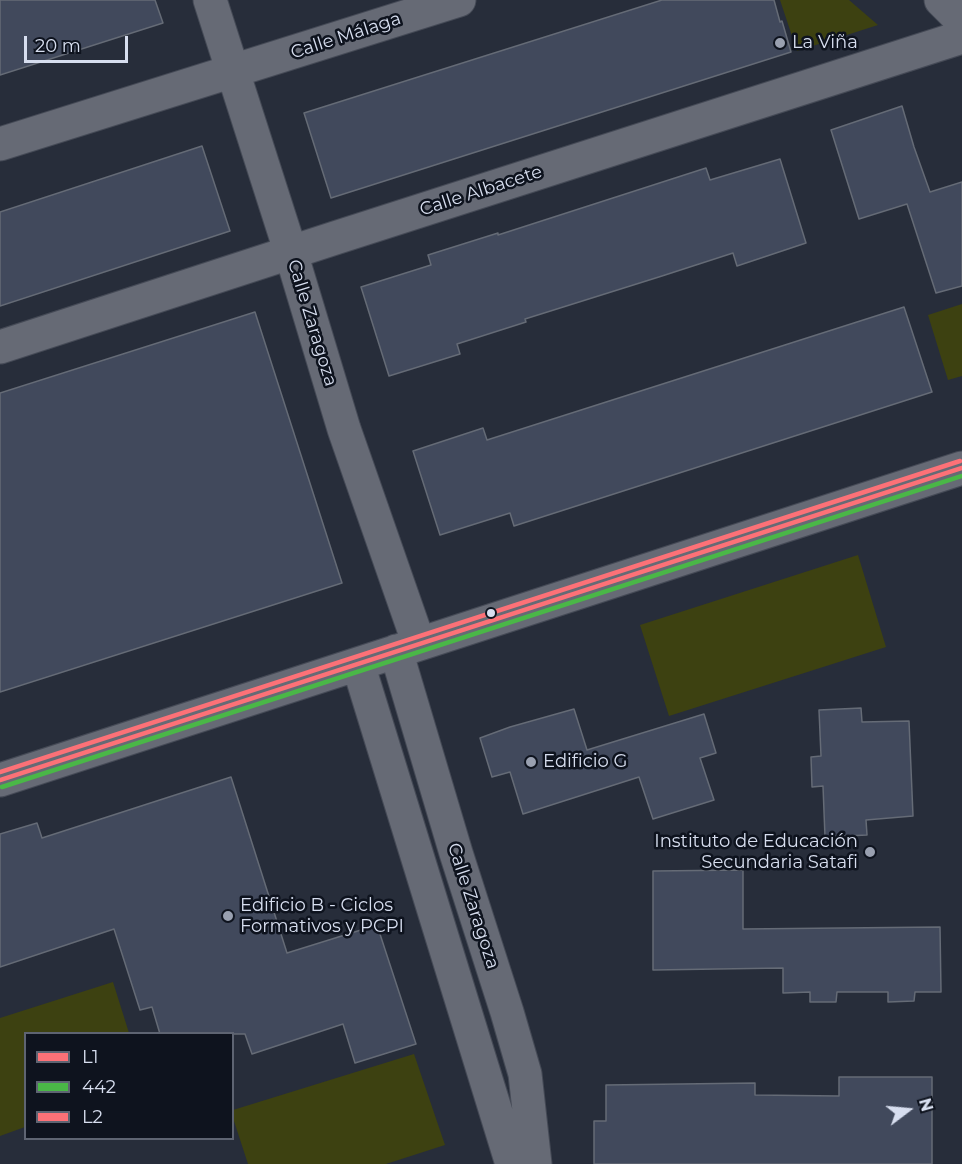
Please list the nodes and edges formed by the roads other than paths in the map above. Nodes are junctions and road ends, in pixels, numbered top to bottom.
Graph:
1 (210, 0) edge
2 (459, 0) edge
3 (941, 0) edge
4 (962, 21) edge
5 (962, 37) edge
6 (233, 72) junction
7 (0, 144) edge
8 (291, 253) junction
9 (0, 347) edge
10 (962, 468) edge
11 (407, 648) junction
12 (358, 664) junction
13 (0, 780) edge
14 (512, 1164) edge
15 (535, 1164) edge

1 - 6 street, Calle Zaragoza
2 - 6 street, Calle Málaga
3 - 4 street
5 - 8 street, Calle Albacete
6 - 7 street, Calle Málaga
6 - 8 street, Calle Zaragoza
8 - 9 street, Calle Albacete
8 - 11 street, Calle Zaragoza
10 - 11 street
11 - 12 street
11 - 15 street, Calle Zaragoza
12 - 13 street
12 - 14 street

